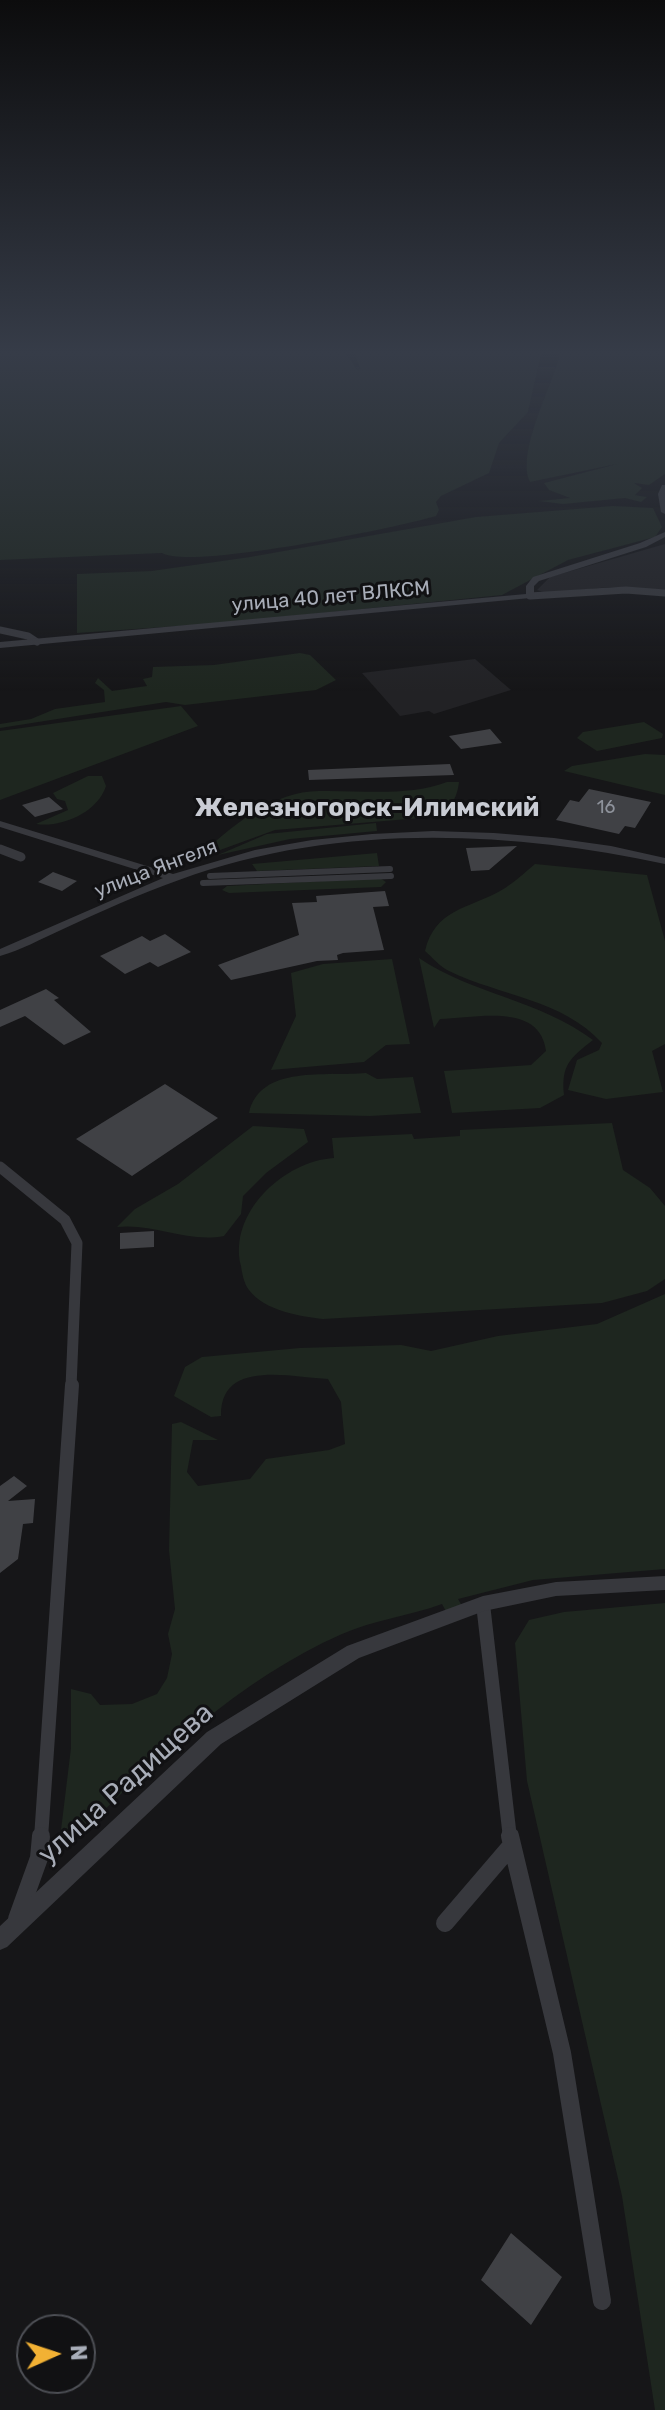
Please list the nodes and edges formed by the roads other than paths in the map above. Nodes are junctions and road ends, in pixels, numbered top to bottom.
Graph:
1 (665, 487) edge
2 (665, 512) edge
3 (665, 534) edge
4 (665, 593) edge
5 (530, 596) junction
6 (0, 630) edge
7 (37, 642) junction
8 (0, 645) edge
9 (0, 824) edge
10 (0, 849) edge
11 (21, 857) dead end
12 (665, 861) edge
13 (210, 876) dead end
14 (174, 878) junction
15 (203, 883) dead end
16 (0, 953) edge
17 (0, 1167) edge
18 (665, 1583) edge
19 (483, 1604) junction
20 (511, 1846) junction
21 (445, 1923) dead end
22 (15, 1924) junction
23 (0, 1940) edge
24 (602, 2301) dead end

1 - 2 street
3 - 5 street
4 - 5 street, улица 40 лет ВЛКСМ
5 - 7 street, улица 40 лет ВЛКСМ
6 - 7 street
7 - 8 street, улица 40 лет ВЛКСМ
9 - 14 street
10 - 11 street
12 - 14 street, улица Янгеля
13 - 15 street
14 - 16 street, улица Янгеля
17 - 22 street
18 - 19 street, улица Радищева
19 - 20 street
19 - 22 street, улица Радищева
20 - 21 street
20 - 24 street
22 - 23 street, улица Радищева

